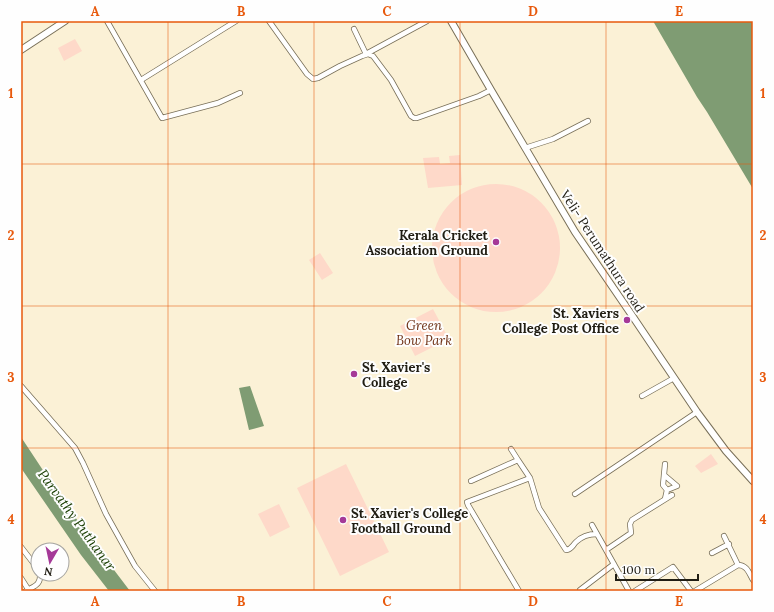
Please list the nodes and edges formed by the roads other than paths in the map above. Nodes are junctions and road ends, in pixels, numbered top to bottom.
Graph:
1 (65, 21) edge
2 (107, 21) edge
3 (236, 21) edge
4 (269, 21) edge
5 (427, 21) edge
6 (452, 21) edge
7 (354, 29) dead end
8 (21, 49) edge
9 (366, 54) junction
10 (141, 80) junction
11 (491, 90) junction
12 (240, 93) dead end
13 (588, 121) dead end
14 (525, 148) junction
15 (674, 378) junction
16 (21, 386) edge
17 (642, 396) dead end
18 (696, 412) junction
19 (511, 449) dead end
20 (518, 460) junction
21 (665, 464) dead end
22 (664, 475) junction
23 (530, 478) junction
24 (471, 481) dead end
25 (753, 481) edge
26 (667, 490) junction
27 (575, 494) dead end
28 (672, 495) dead end
29 (665, 499) junction
30 (592, 525) dead end
31 (597, 534) junction
32 (724, 536) dead end
33 (728, 544) junction
34 (21, 547) edge
35 (606, 550) junction
36 (712, 553) dead end
37 (30, 559) edge
38 (614, 564) junction
39 (738, 565) junction
40 (21, 578) edge
41 (753, 580) edge
42 (39, 582) edge
43 (27, 590) edge
44 (580, 590) edge
45 (627, 590) edge
46 (155, 591) edge
47 (519, 591) edge
48 (635, 591) edge
49 (691, 591) edge
50 (695, 591) edge

1 - 8 main road
2 - 10 street
3 - 10 street
4 - 9 street
5 - 9 street
6 - 11 main road, Veli- Perumathura road
7 - 9 street
9 - 11 street
10 - 12 street
11 - 14 main road, Veli- Perumathura road
13 - 14 street
14 - 15 main road, Veli- Perumathura road
15 - 17 street
15 - 18 main road, Veli- Perumathura road
16 - 46 street
18 - 25 main road, Veli- Perumathura road
18 - 27 street
19 - 20 street
20 - 23 street
20 - 24 street
21 - 22 street
22 - 26 street
22 - 26 street
23 - 31 street
23 - 47 street
26 - 29 street
28 - 29 street
29 - 35 street
30 - 31 street
31 - 35 street
32 - 33 street
33 - 36 street
33 - 39 street
34 - 37 street
35 - 38 street
38 - 44 street
38 - 45 street
39 - 41 street
39 - 50 street
40 - 43 street
42 - 43 street
48 - 49 street

